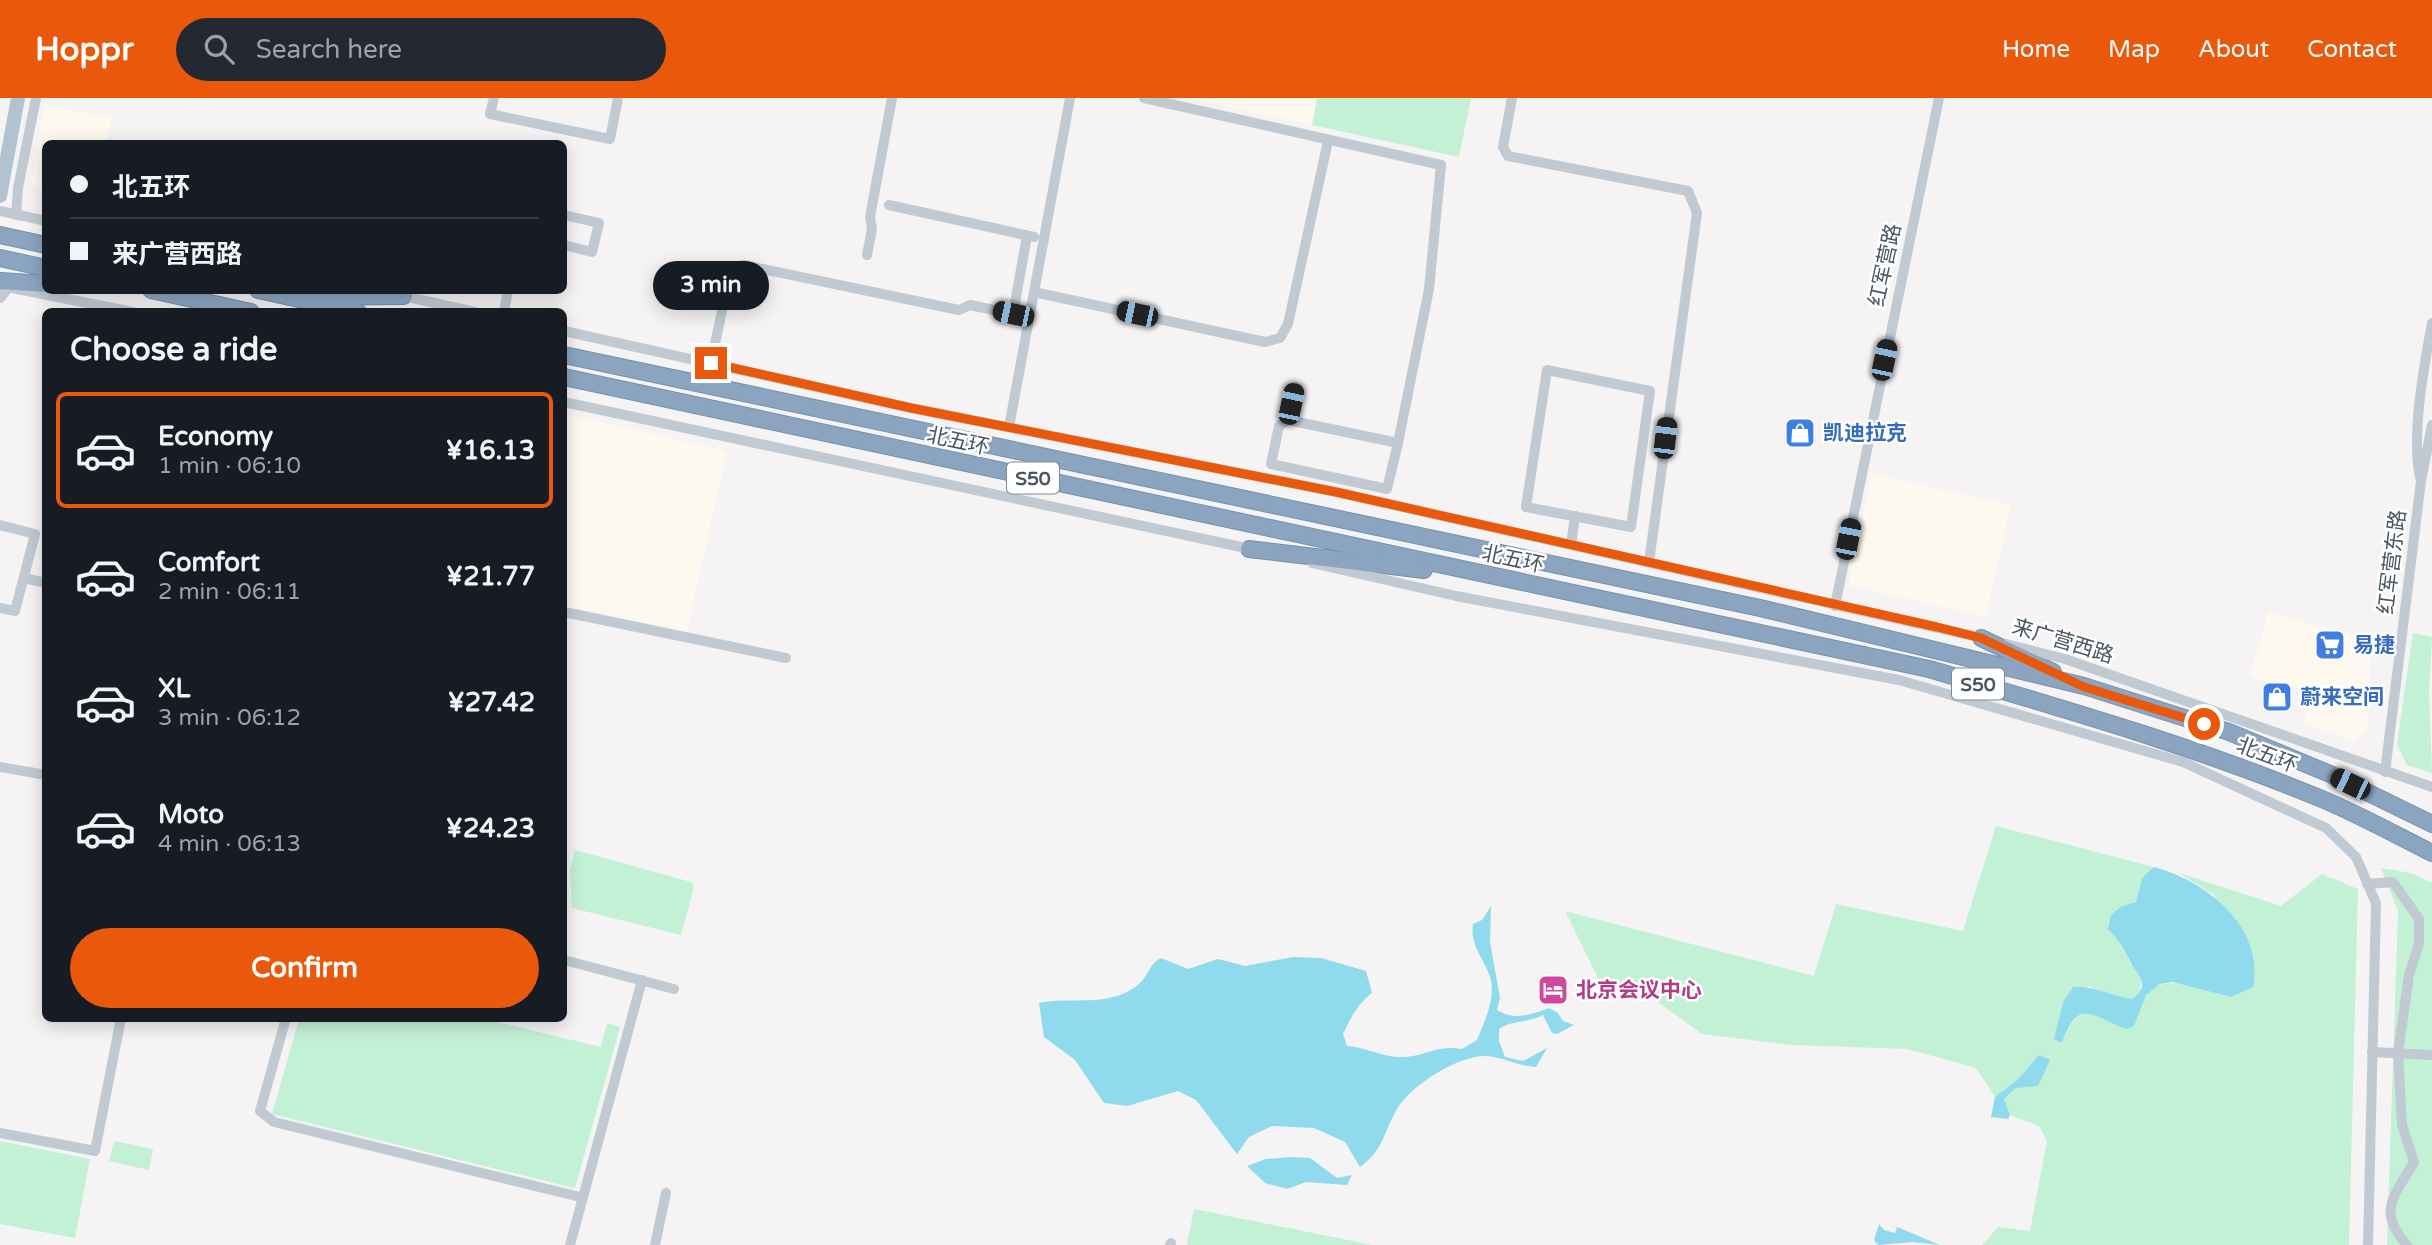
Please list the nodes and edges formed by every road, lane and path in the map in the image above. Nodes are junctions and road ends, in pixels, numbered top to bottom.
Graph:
1 (19, 98) edge
2 (36, 98) edge
3 (494, 98) edge
4 (618, 98) edge
5 (892, 98) edge
6 (1070, 98) edge
7 (1144, 98) edge
8 (1512, 98) edge
9 (1939, 98) edge
10 (1328, 141) junction
11 (0, 184) edge
12 (18, 188) junction
13 (0, 196) edge
14 (889, 205) dead end
15 (0, 211) edge
16 (16, 215) junction
17 (567, 216) edge
18 (42, 220) edge
19 (0, 235) edge
20 (1027, 236) junction
21 (1044, 240) junction
22 (42, 244) edge
23 (567, 246) edge
24 (867, 255) dead end
25 (0, 258) edge
26 (42, 267) edge
27 (42, 284) edge
28 (3, 285) edge
29 (1034, 292) junction
30 (42, 293) edge
31 (46, 294) edge
32 (168, 294) edge
33 (276, 294) edge
34 (395, 294) edge
35 (404, 296) junction
36 (290, 297) junction
37 (0, 298) edge
38 (114, 308) edge
39 (233, 308) edge
40 (340, 308) edge
41 (457, 308) edge
42 (1013, 314) junction
43 (1029, 317) junction
44 (2432, 323) edge
45 (567, 332) edge
46 (2431, 335) edge
47 (567, 356) edge
48 (711, 363) junction
49 (567, 378) edge
50 (1295, 387) dead end
51 (567, 403) edge
52 (1288, 420) junction
53 (2432, 425) edge
54 (1009, 427) junction
55 (1398, 443) junction
56 (1322, 475) junction
57 (2421, 481) junction
58 (1319, 489) junction
59 (1575, 516) junction
60 (0, 525) edge
61 (1571, 545) junction
62 (1249, 549) junction
63 (1649, 562) junction
64 (24, 578) junction
65 (1503, 578) junction
66 (42, 582) edge
67 (1835, 606) junction
68 (0, 608) edge
69 (567, 613) edge
70 (1981, 638) junction
71 (786, 658) dead end
72 (2084, 687) junction
73 (0, 767) edge
74 (2385, 772) junction
75 (42, 774) edge
76 (2432, 787) edge
77 (2432, 824) edge
78 (2432, 853) edge
79 (2367, 884) junction
80 (567, 961) edge
81 (642, 980) junction
82 (674, 989) dead end
83 (120, 1022) edge
84 (285, 1022) edge
85 (2372, 1052) junction
86 (2398, 1053) junction
87 (2432, 1055) edge
88 (0, 1133) edge
89 (666, 1193) dead end
90 (580, 1197) junction
91 (570, 1245) edge
92 (655, 1245) edge
93 (2368, 1245) edge
94 (2407, 1245) edge

1 - 13 main road, bridge
2 - 12 street
3 - 4 street
5 - 24 street
6 - 21 street
7 - 10 street
8 - 63 street
9 - 67 street, 红军营路
10 - 29 street
10 - 55 street
11 - 12 street
12 - 16 street
14 - 20 street
15 - 16 street
16 - 18 street
17 - 23 street
19 - 22 highway
20 - 21 street
20 - 42 street
21 - 29 street
25 - 26 highway
27 - 28 highway
28 - 30 street
28 - 37 street
29 - 43 street
31 - 38 street
32 - 39 highway
33 - 36 highway
34 - 35 street
35 - 36 highway
35 - 41 street
36 - 40 highway
42 - 43 street
42 - 48 street
43 - 54 street
44 - 46 street, 红军营东路
45 - 48 street, 来广营西路
46 - 57 street, 红军营东路
47 - 72 highway, 北五环 / S50
48 - 54 street, 来广营西路
49 - 65 highway, 北五环 / S50
50 - 52 street
51 - 62 street
52 - 55 street
52 - 56 street
53 - 57 street, 红军营东路
54 - 58 street, 来广营西路
55 - 56 street
56 - 58 street
57 - 74 street, 红军营东路
58 - 61 street, 来广营西路
59 - 59 street
59 - 61 street
60 - 64 street
61 - 63 street, 来广营西路
62 - 65 highway
62 - 79 street
63 - 67 street, 来广营西路
64 - 66 street
64 - 68 street
65 - 78 highway, 北五环 / S50
67 - 70 street, 来广营西路
69 - 71 street
70 - 72 highway
70 - 74 street, 来广营西路
72 - 77 highway, 北五环 / S50
73 - 75 street
74 - 76 street, 来广营西路
79 - 85 street
79 - 86 street
80 - 81 street
81 - 82 street
81 - 90 street
83 - 88 street
84 - 90 street
85 - 86 street
85 - 93 street
86 - 87 street
86 - 94 street
89 - 92 street
90 - 91 street

